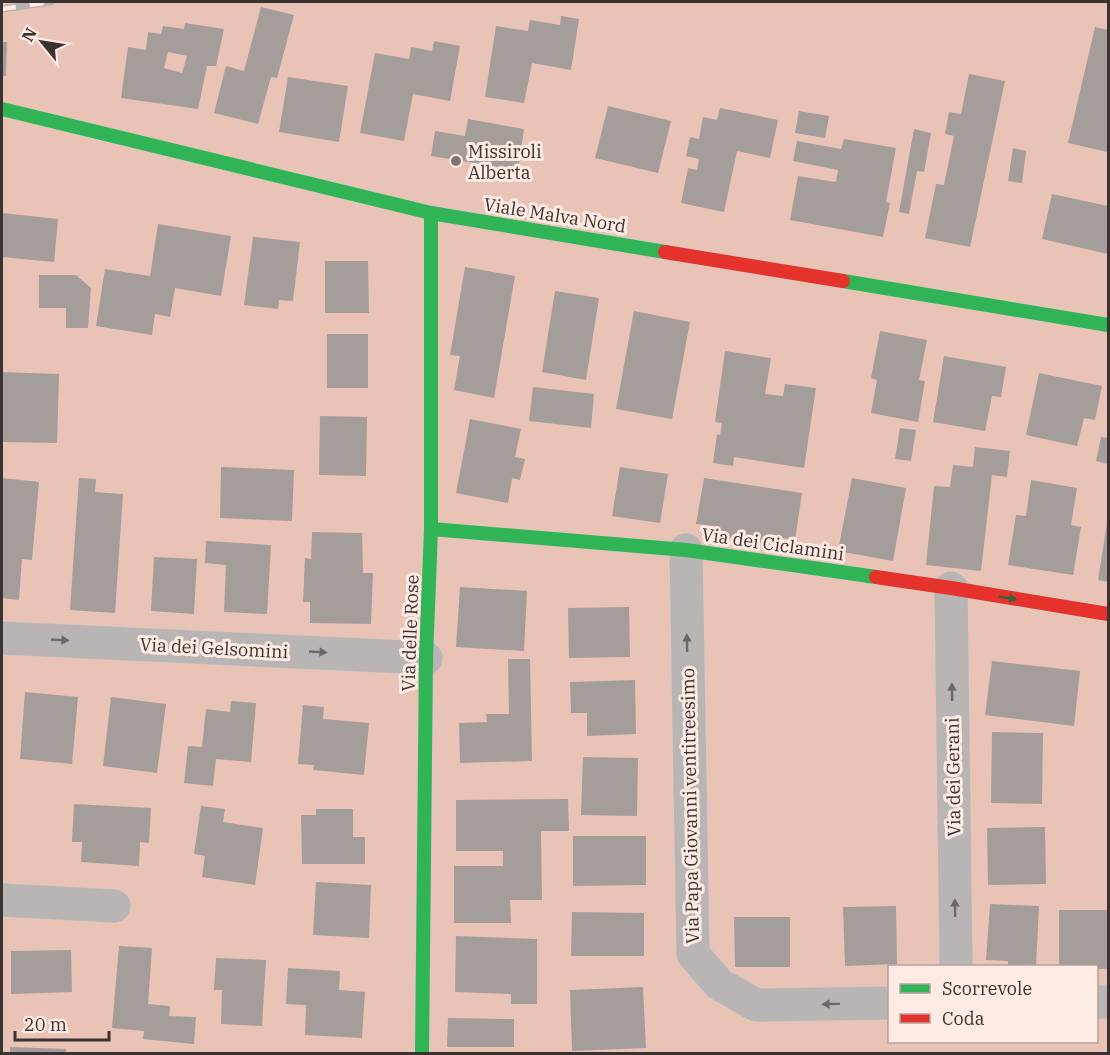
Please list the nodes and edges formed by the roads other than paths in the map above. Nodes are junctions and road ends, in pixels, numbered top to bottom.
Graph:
1 (2, 109) edge
2 (431, 213) junction
3 (1108, 325) edge
4 (431, 529) junction
5 (686, 550) junction
6 (951, 588) junction
7 (1108, 614) edge
8 (2, 638) edge
9 (426, 658) junction
10 (2, 900) edge
11 (114, 906) dead end
12 (956, 965) edge
13 (888, 1003) edge
14 (422, 1053) edge

1 - 2 street, Viale Malva Nord
2 - 3 street, Viale Malva Nord
2 - 4 street, Via delle Rose
4 - 5 street, Via dei Ciclamini
4 - 9 street, Via delle Rose
5 - 6 street, Via dei Ciclamini
13 -> 5 street, Via Papa Giovanni ventitreesimo
6 -> 7 street, Via dei Ciclamini
12 -> 6 street, Via dei Gerani
8 -> 9 street, Via dei Gelsomini
9 - 14 street, Via delle Rose
10 - 11 street

